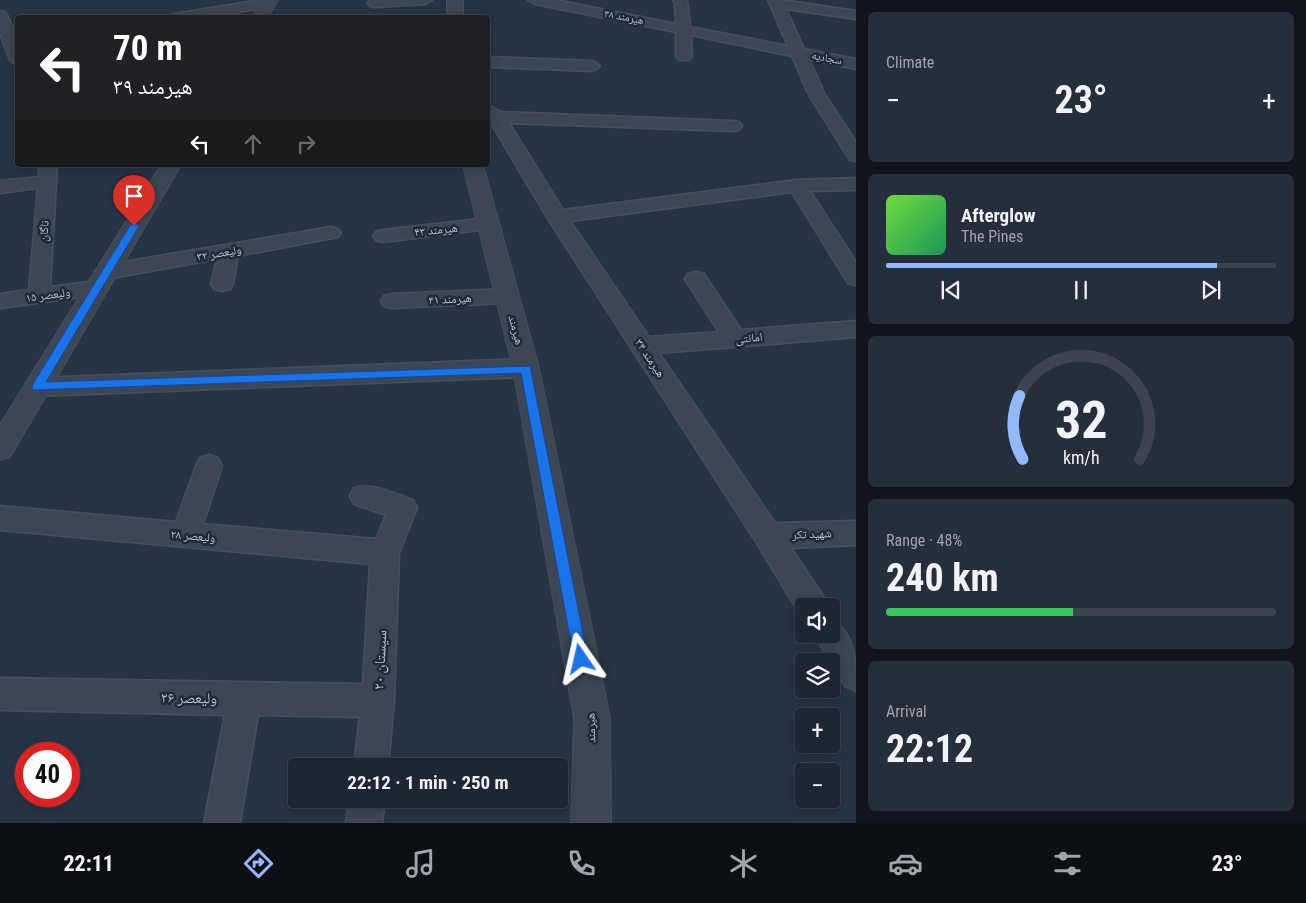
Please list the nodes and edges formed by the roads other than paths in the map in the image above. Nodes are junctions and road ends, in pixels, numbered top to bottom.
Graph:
1 (426, 0) edge
2 (455, 0) edge
3 (535, 0) edge
4 (680, 0) edge
5 (269, 2) edge
6 (776, 2) edge
7 (375, 3) dead end
8 (0, 15) edge
9 (192, 15) edge
10 (261, 15) edge
11 (455, 15) edge
12 (856, 15) edge
13 (683, 28) junction
14 (15, 49) edge
15 (797, 52) junction
16 (684, 57) dead end
17 (490, 62) edge
18 (856, 64) edge
19 (592, 66) dead end
20 (492, 114) edge
21 (733, 126) dead end
22 (856, 156) edge
23 (170, 167) edge
24 (474, 167) edge
25 (48, 173) edge
26 (856, 184) edge
27 (797, 186) junction
28 (0, 187) edge
29 (557, 217) junction
30 (489, 224) junction
31 (331, 233) dead end
32 (383, 236) dead end
33 (229, 251) junction
34 (856, 278) edge
35 (696, 279) dead end
36 (102, 280) junction
37 (222, 284) dead end
38 (39, 296) junction
39 (507, 296) junction
40 (0, 301) edge
41 (392, 301) dead end
42 (856, 329) edge
43 (735, 339) junction
44 (642, 346) junction
45 (526, 368) junction
46 (37, 387) junction
47 (0, 449) edge
48 (209, 466) dead end
49 (364, 496) dead end
50 (0, 518) edge
51 (856, 533) edge
52 (185, 535) junction
53 (768, 536) junction
54 (385, 553) junction
55 (807, 598) edge
56 (836, 643) edge
57 (856, 675) edge
58 (0, 694) edge
59 (244, 699) junction
60 (378, 701) junction
61 (372, 758) edge
62 (366, 808) edge
63 (222, 823) edge
64 (364, 823) edge
65 (591, 823) edge

1 - 7 street
2 - 11 street
3 - 13 street, هیرمند ۳۸
4 - 13 street
5 - 9 street
5 - 10 street
6 - 12 street
6 - 15 street
8 - 14 street
13 - 15 street, هیرمند ۳۸
13 - 16 street
15 - 18 street, سجادیه
15 - 22 street
17 - 19 street
20 - 21 street
20 - 29 street, هیرمند ۳۴
23 - 36 street
24 - 30 street, هیرمند
25 - 28 street
25 - 38 street, ناگان
26 - 27 street
27 - 29 street
27 - 34 street
29 - 44 street, هیرمند ۳۴
30 - 32 street, هیرمند ۴۳
30 - 39 street, هیرمند
31 - 33 street, ولیعصر ۳۲
33 - 36 street, ولیعصر ۳۲
33 - 37 street
35 - 43 street
36 - 38 street, ولیعصر ۱۵
36 - 46 street
38 - 40 street, ولیعصر ۱۵
39 - 41 street, هیرمند ۴۱
39 - 45 street, هیرمند
42 - 43 street, امانتی
43 - 44 street, امانتی
44 - 53 street, هیرمند ۳۴
45 - 46 street
45 - 65 street, هیرمند
46 - 47 street
48 - 52 street
49 - 54 street, سیستان ۲۰
50 - 52 street, ولیعصر ۲۸
51 - 53 street, شهید تکر
52 - 54 street, ولیعصر ۲۸
53 - 55 street, هیرمند ۳۴
54 - 60 street, سیستان ۲۰
56 - 57 street
58 - 59 street, ولیعصر ۲۶
59 - 60 street, ولیعصر ۲۶
59 - 63 street
60 - 61 street, سیستان ۲۰
62 - 64 street

